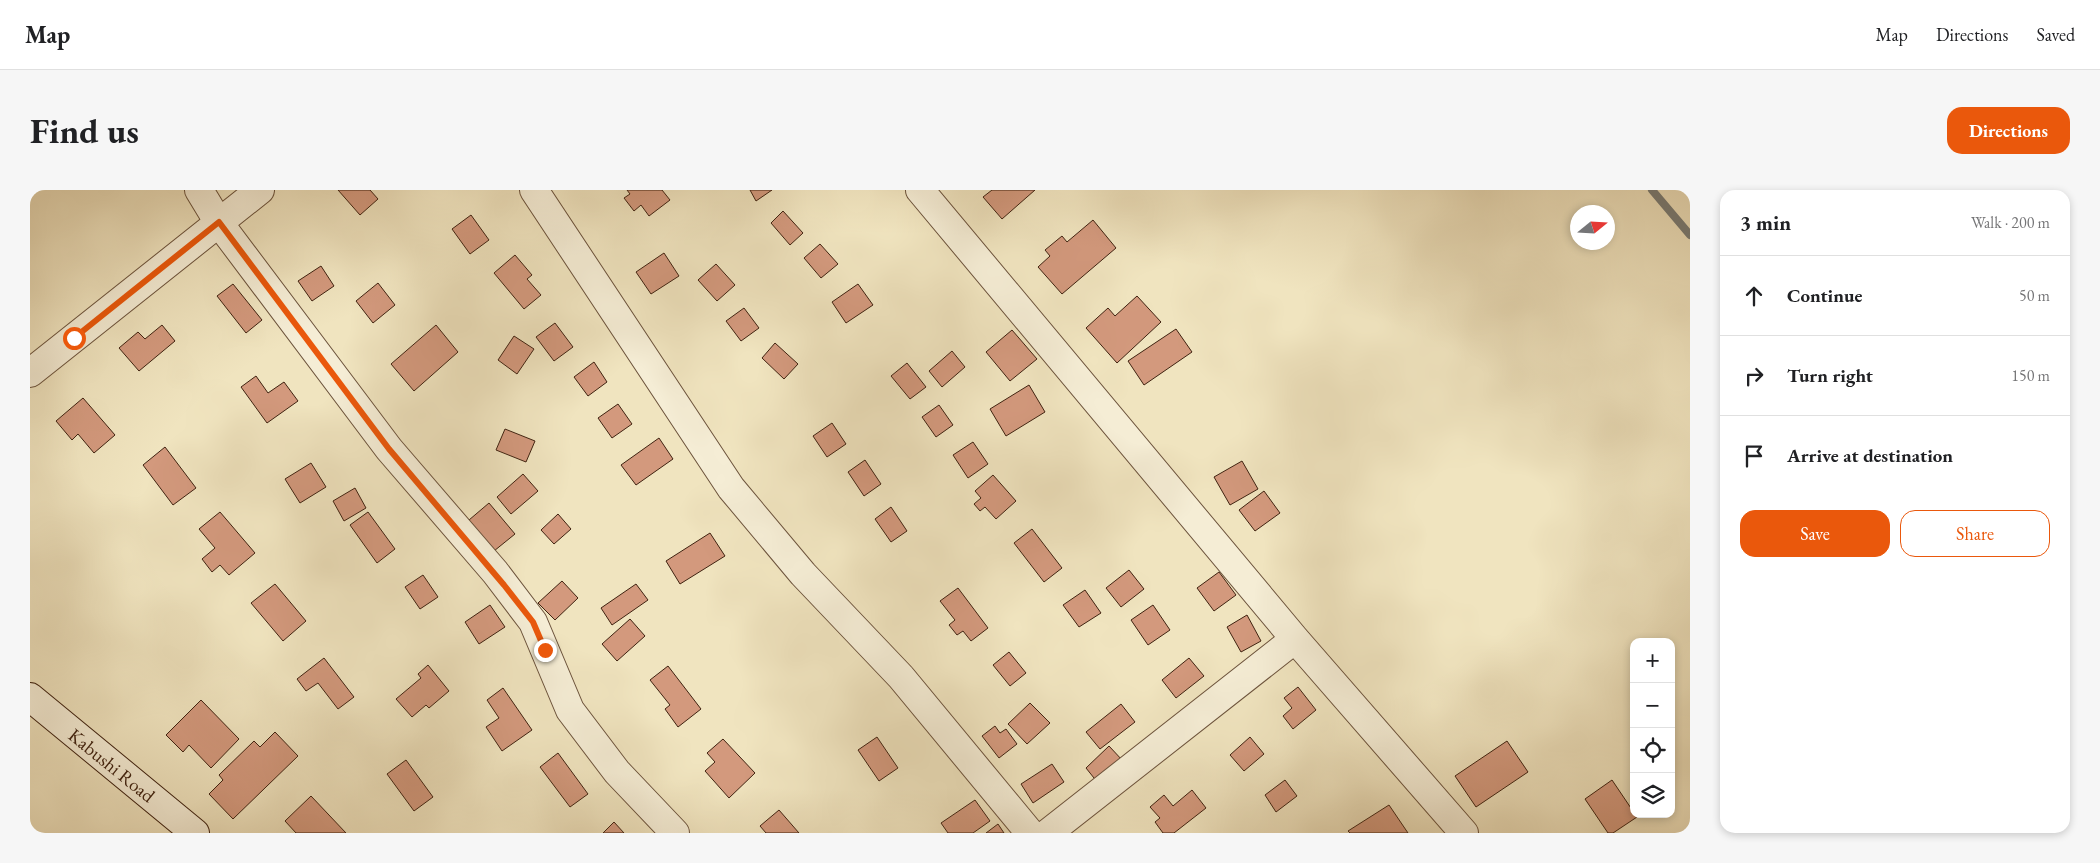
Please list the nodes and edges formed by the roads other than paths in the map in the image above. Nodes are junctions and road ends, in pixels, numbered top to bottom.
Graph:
1 (199, 190) edge
2 (260, 190) edge
3 (534, 190) edge
4 (920, 190) edge
5 (219, 222) junction
6 (30, 373) edge
7 (1295, 638) junction
8 (30, 697) edge
9 (194, 833) edge
10 (675, 833) edge
11 (1030, 833) edge
12 (1048, 833) edge
13 (1464, 833) edge

1 - 5 street
2 - 5 street
3 - 11 street
4 - 7 street
5 - 6 street
5 - 10 street
7 - 12 street
7 - 13 street
8 - 9 street, Kabushi Road

